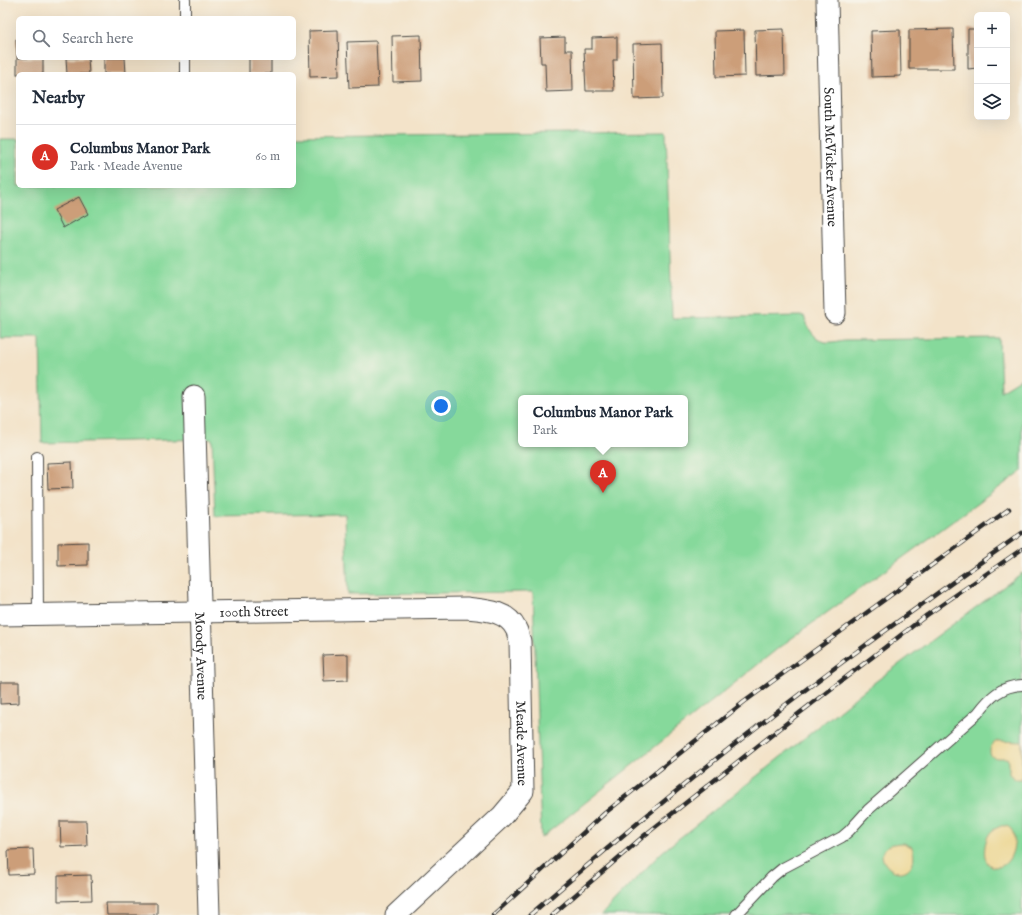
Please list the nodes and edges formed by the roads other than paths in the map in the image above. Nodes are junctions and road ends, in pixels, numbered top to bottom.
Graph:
1 (185, 0) edge
2 (827, 0) edge
3 (185, 16) edge
4 (185, 60) edge
5 (185, 72) edge
6 (835, 313) dead end
7 (194, 396) dead end
8 (37, 457) dead end
9 (200, 612) junction
10 (0, 615) edge
11 (38, 615) junction
12 (508, 617) joint
13 (1022, 685) edge
14 (209, 915) edge
15 (396, 915) edge
16 (736, 915) edge

1 - 3 lane
2 - 6 street, South McVicker Avenue
4 - 5 lane
7 - 9 street, Moody Avenue
8 - 11 lane
9 - 11 street, 100th Street
9 - 12 street, 100th Street
9 - 14 street, Moody Avenue
10 - 11 street, 100th Street
12 - 15 street, Meade Avenue
13 - 16 lane

